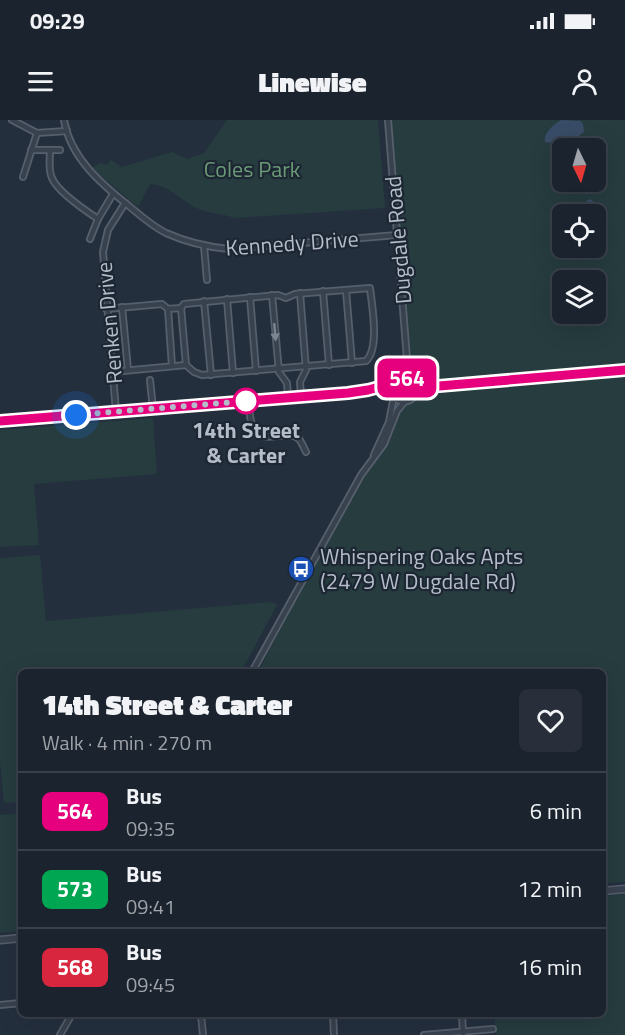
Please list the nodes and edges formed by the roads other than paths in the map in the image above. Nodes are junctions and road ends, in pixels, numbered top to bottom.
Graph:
1 (12, 120) edge
2 (63, 120) edge
3 (388, 120) edge
4 (67, 131) junction
5 (37, 133) junction
6 (31, 150) junction
7 (50, 150) junction
8 (60, 150) dead end
9 (23, 177) dead end
10 (113, 194) junction
11 (125, 203) junction
12 (98, 219) junction
13 (397, 235) junction
14 (90, 239) dead end
15 (204, 246) junction
16 (207, 280) dead end
17 (346, 290) junction
18 (323, 291) junction
19 (300, 293) junction
20 (272, 295) junction
21 (250, 297) junction
22 (227, 299) junction
23 (204, 301) junction
24 (122, 307) junction
25 (181, 308) junction
26 (106, 309) junction
27 (168, 309) junction
28 (407, 359) junction
29 (352, 363) junction
30 (186, 365) junction
31 (329, 365) junction
32 (172, 366) junction
33 (306, 367) junction
34 (278, 369) junction
35 (128, 370) junction
36 (625, 370) edge
37 (256, 371) junction
38 (111, 372) junction
39 (233, 373) junction
40 (211, 375) junction
41 (150, 380) dead end
42 (397, 380) junction
43 (414, 383) junction
44 (439, 386) junction
45 (368, 390) junction
46 (394, 395) junction
47 (301, 396) junction
48 (413, 397) junction
49 (288, 398) junction
50 (248, 401) junction
51 (405, 401) junction
52 (153, 409) junction
53 (116, 412) junction
54 (0, 421) edge
55 (306, 452) dead end
56 (372, 460) junction
57 (254, 669) edge
58 (625, 889) edge
59 (606, 891) edge
60 (18, 939) edge
61 (0, 940) edge
62 (18, 1003) edge
63 (0, 1005) edge
64 (70, 1017) edge
65 (201, 1017) edge
66 (333, 1017) edge
67 (462, 1017) edge
68 (493, 1029) dead end
69 (463, 1033) edge
70 (60, 1035) edge
71 (203, 1035) edge
72 (334, 1035) edge
73 (424, 1035) edge

1 - 5 street
2 - 4 street, Kennedy Drive
3 - 13 street, Dugdale Road
4 - 5 street
4 - 10 street, Kennedy Drive
5 - 6 street
6 - 7 street
6 - 9 street
7 - 8 street
7 - 12 street
10 - 11 street, Kennedy Drive
10 - 12 street
11 - 15 street, Kennedy Drive
11 - 26 street, Renken Drive
12 - 14 street
13 - 15 street, Kennedy Drive
13 - 28 street, Dugdale Road
15 - 16 street
17 - 18 street
17 - 29 street
17 - 29 street
18 - 19 street
18 - 31 street
19 - 20 street
19 - 33 street
20 - 21 street
20 -> 34 street
21 - 22 street
21 - 37 street
22 - 23 street
22 - 39 street
23 - 25 street
23 - 40 street
24 - 26 street
24 - 27 street
24 - 35 street
25 - 27 street
25 - 30 street
26 - 38 street, Renken Drive
27 - 32 street
28 - 42 street
28 - 43 street
29 - 31 street
30 - 32 street
30 - 40 street
31 - 33 street
32 - 35 street
33 - 34 street
33 - 47 street
34 - 37 street
34 - 49 street
35 - 38 street
36 - 44 street
37 - 39 street
38 - 53 street, Renken Drive
39 - 40 street
41 - 52 street
42 - 43 street
42 - 45 street
42 - 46 street
43 - 44 street
43 - 48 street
44 - 48 street
45 - 46 street
45 - 47 street
46 - 51 street
46 - 56 street
47 - 49 street
48 - 51 street
49 - 50 street
50 - 52 street
50 - 55 street
51 - 56 street
52 - 53 street
53 - 54 street
56 - 57 street
58 - 59 street
60 - 61 street
62 - 63 street
64 - 70 street
65 - 71 street
66 - 72 street
67 - 69 street
68 - 69 street
69 - 73 street

